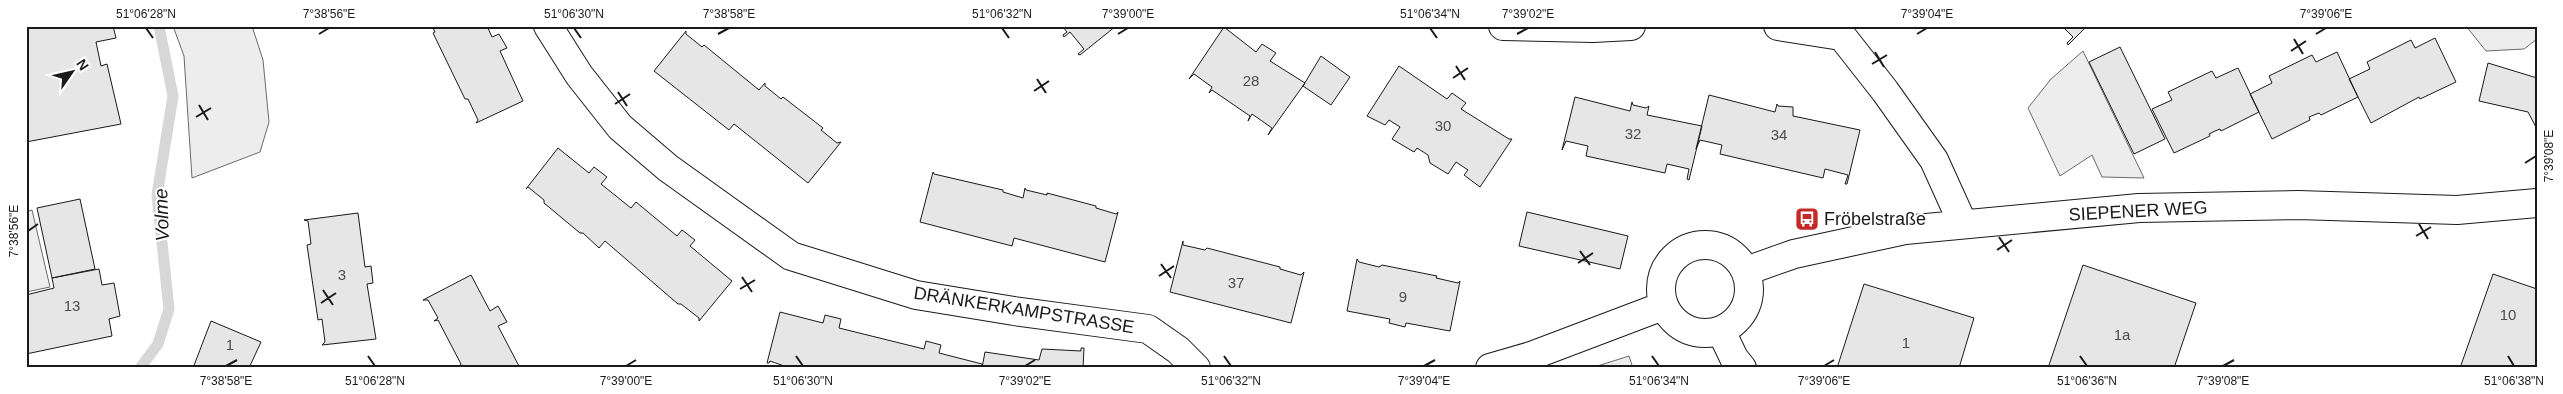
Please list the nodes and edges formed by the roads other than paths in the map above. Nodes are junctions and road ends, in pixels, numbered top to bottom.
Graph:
1 (548, 26) edge
2 (1503, 26) edge
3 (1630, 26) edge
4 (1778, 26) edge
5 (1838, 31) edge
6 (2537, 203) edge
7 (1963, 224) junction
8 (1746, 271) junction
9 (1663, 306) junction
10 (1721, 331) junction
11 (1196, 368) edge
12 (1490, 368) edge
13 (1742, 368) edge

1 - 11 street, DRÄNKERKAMPSTRASSE
2 - 3 street
4 - 5 street
5 - 7 street
6 - 7 street, SIEPENER WEG
7 - 8 street, SIEPENER WEG
8 - 9 street
8 - 10 street
9 - 10 street
9 - 12 street
10 - 13 street

